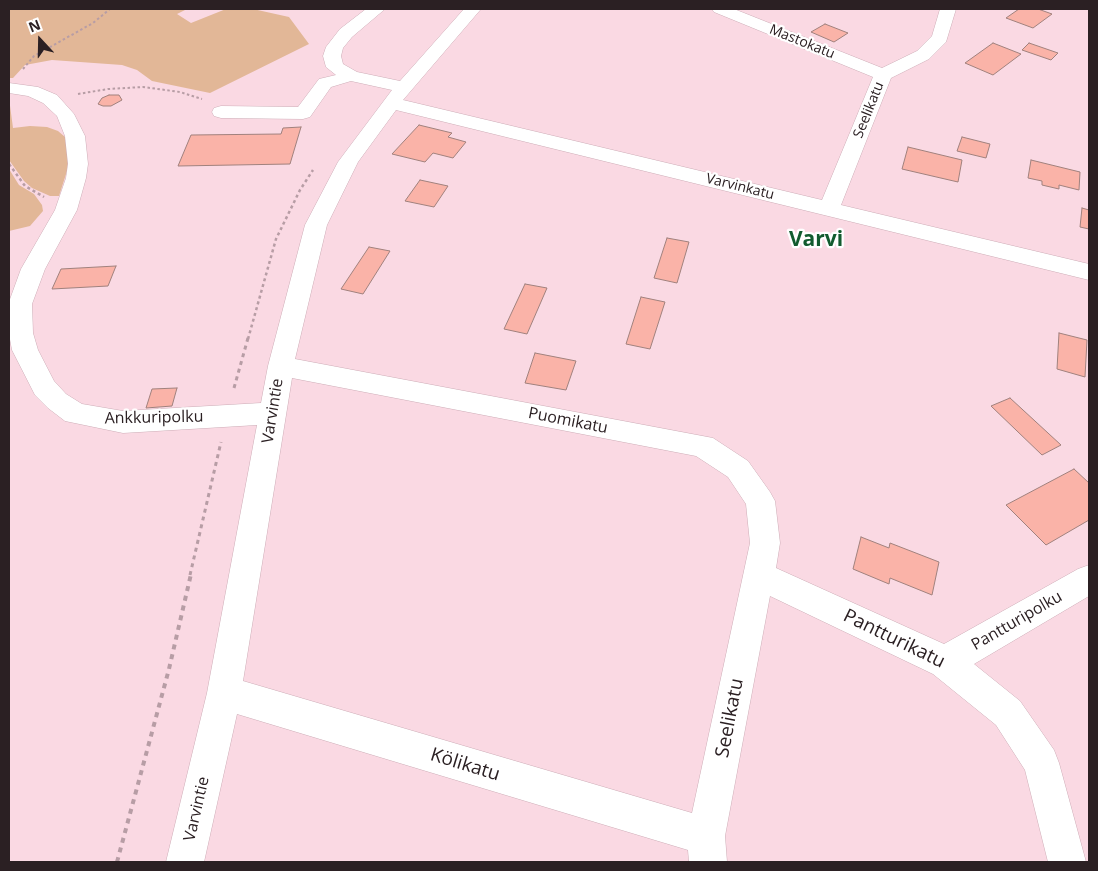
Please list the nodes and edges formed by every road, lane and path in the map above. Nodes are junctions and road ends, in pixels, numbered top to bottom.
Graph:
1 (110, 9) edge
2 (377, 9) edge
3 (473, 9) edge
4 (720, 9) edge
5 (948, 9) edge
6 (883, 75) junction
7 (351, 76) junction
8 (16, 89) edge
9 (398, 95) junction
10 (50, 99) junction
11 (221, 112) joint
12 (9, 164) edge
13 (829, 208) junction
14 (66, 210) junction
15 (1089, 272) edge
16 (280, 366) junction
17 (273, 413) junction
18 (758, 575) junction
19 (1089, 580) edge
20 (945, 662) junction
21 (224, 693) junction
22 (707, 849) edge
23 (185, 862) edge
24 (1067, 862) edge

1 - 8 path
2 - 7 street
3 - 9 street, Varvintie
4 - 6 street, Mastokatu
5 - 6 street, Seelikatu
6 - 13 street, Seelikatu
7 - 9 street, Varvinkatu
7 - 11 street
8 - 10 street, Ankkuripolku
9 - 13 street, Varvinkatu
9 - 16 street, Varvintie
10 - 11 path
10 - 14 street, Ankkuripolku
12 - 14 path
13 - 15 street, Varvinkatu
14 - 17 street, Ankkuripolku
16 - 17 street, Varvintie
16 - 18 street, Puomikatu
17 - 21 street, Varvintie
18 - 20 street, Pantturikatu
18 - 22 street, Seelikatu
19 - 20 street, Pantturipolku
20 - 24 street, Pantturikatu
21 - 22 street, Kölikatu
21 - 23 street, Varvintie

